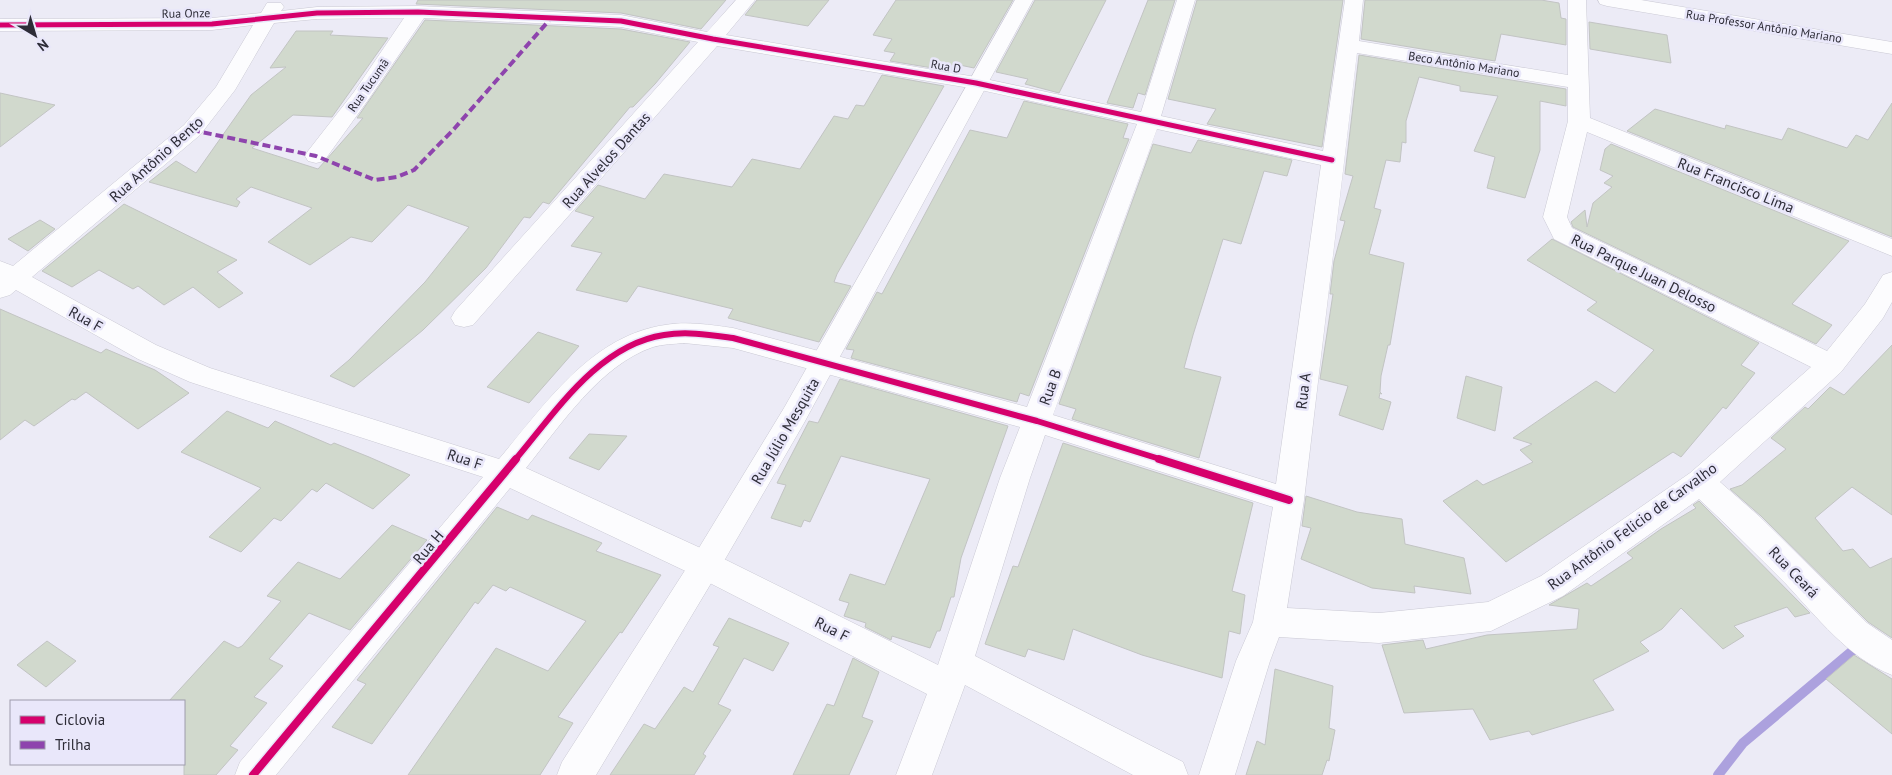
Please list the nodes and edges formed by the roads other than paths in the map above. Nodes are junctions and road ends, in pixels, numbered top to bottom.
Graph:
1 (280, 0) edge
2 (746, 0) edge
3 (1024, 0) edge
4 (1186, 0) edge
5 (1354, 0) edge
6 (1578, 0) edge
7 (1607, 0) edge
8 (418, 12) junction
9 (552, 17) joint
10 (267, 18) junction
11 (0, 25) edge
12 (713, 39) junction
13 (1348, 45) junction
14 (1892, 48) edge
15 (976, 83) junction
16 (1580, 83) junction
17 (1149, 120) junction
18 (1579, 121) junction
19 (316, 156) dead end
20 (1332, 160) junction
21 (1892, 248) edge
22 (5, 280) edge
23 (1892, 282) edge
24 (464, 318) dead end
25 (824, 362) junction
26 (1831, 365) junction
27 (1037, 421) junction
28 (507, 473) junction
29 (1700, 482) junction
30 (1289, 500) junction
31 (707, 566) junction
32 (1269, 622) junction
33 (1892, 658) edge
34 (952, 675) junction
35 (253, 775) edge
36 (575, 775) edge
37 (914, 775) edge
38 (1170, 775) edge
39 (1217, 775) edge

1 - 10 street, Rua Antônio Bento
2 - 12 street, Rua Alvelos Dantas
3 - 15 street, Rua Júlio Mesquita
4 - 17 street, Rua B
5 - 13 street, Rua A
6 - 16 street, Rua Parque Juan Delosso
7 - 14 street, Rua Professor Antônio Mariano
8 - 9 street, Rua Onze
8 - 10 street, Rua Onze
8 - 19 street, Rua Tucumã
9 - 12 street, Rua D
10 - 11 street, Rua Onze
10 - 22 street, Rua Antônio Bento
12 - 15 street, Rua D
12 - 24 street, Rua Alvelos Dantas
13 - 16 street, Beco Antônio Mariano
13 - 20 street, Rua A
15 - 17 street, Rua D
15 - 25 street, Rua Júlio Mesquita
16 - 18 street, Rua Parque Juan Delosso
17 - 20 street, Rua D
17 - 27 street, Rua B
18 - 21 street, Rua Francisco Lima
18 - 26 street, Rua Parque Juan Delosso
20 - 30 street, Rua A
22 - 28 street, Rua F
23 - 26 street, Rua Antônio Felicio de Carvalho
25 - 27 street, Rua H
25 - 28 street, Rua H
25 - 31 street, Rua Júlio Mesquita
26 - 29 street, Rua Antônio Felicio de Carvalho
27 - 30 street, Rua H
27 - 34 street, Rua B
28 - 31 street, Rua F
28 - 35 street, Rua H
29 - 32 street, Rua Antônio Felicio de Carvalho
29 - 33 street, Rua Ceará
30 - 32 street, Rua A
31 - 34 street, Rua F
31 - 36 street, Rua Júlio Mesquita
32 - 39 street, Rua A
34 - 37 street, Rua B
34 - 38 street, Rua F

